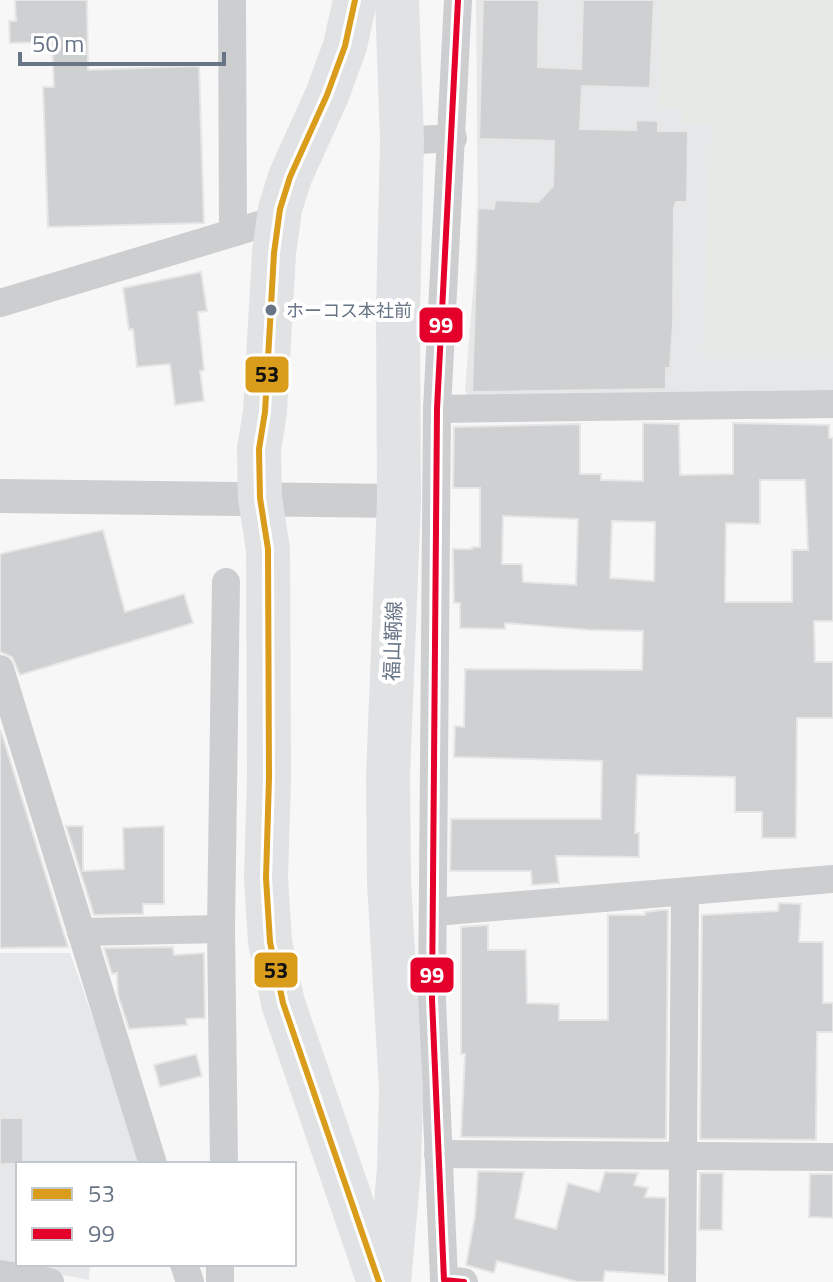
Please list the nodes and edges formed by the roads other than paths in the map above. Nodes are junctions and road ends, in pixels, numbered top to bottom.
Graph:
1 (232, 0) edge
2 (355, 0) edge
3 (397, 0) edge
4 (458, 0) edge
5 (453, 138) junction
6 (402, 141) junction
7 (279, 219) junction
8 (233, 233) junction
9 (0, 303) edge
10 (833, 404) edge
11 (437, 409) junction
12 (0, 496) edge
13 (260, 498) junction
14 (399, 501) junction
15 (226, 582) dead end
16 (0, 669) edge
17 (223, 775) junction
18 (269, 778) junction
19 (833, 879) edge
20 (685, 892) junction
21 (435, 912) junction
22 (221, 929) junction
23 (81, 932) junction
24 (438, 1154) junction
25 (683, 1156) junction
26 (833, 1157) edge
27 (152, 1162) edge
28 (224, 1162) edge
29 (0, 1274) edge
30 (50, 1282) edge
31 (379, 1282) edge
32 (389, 1282) edge
33 (464, 1282) edge
34 (682, 1282) edge

1 - 8 street
2 - 7 main road
3 - 6 main road, 福山鞆線
4 - 5 street
5 - 6 street
5 - 11 street
6 - 14 main road, 福山鞆線
7 - 8 street
7 - 13 main road
8 - 9 street
10 - 11 street
11 - 21 street
12 - 13 street
13 - 14 street
13 - 18 main road
14 - 32 main road, 福山鞆線
15 - 17 street
16 - 23 street
17 - 18 street
17 - 22 street
18 - 31 main road
19 - 20 street
20 - 21 street
20 - 25 street
21 - 24 street
22 - 23 street
22 - 28 street
23 - 27 street
24 - 25 street
24 - 33 street
25 - 26 street
25 - 34 street
29 - 30 street

